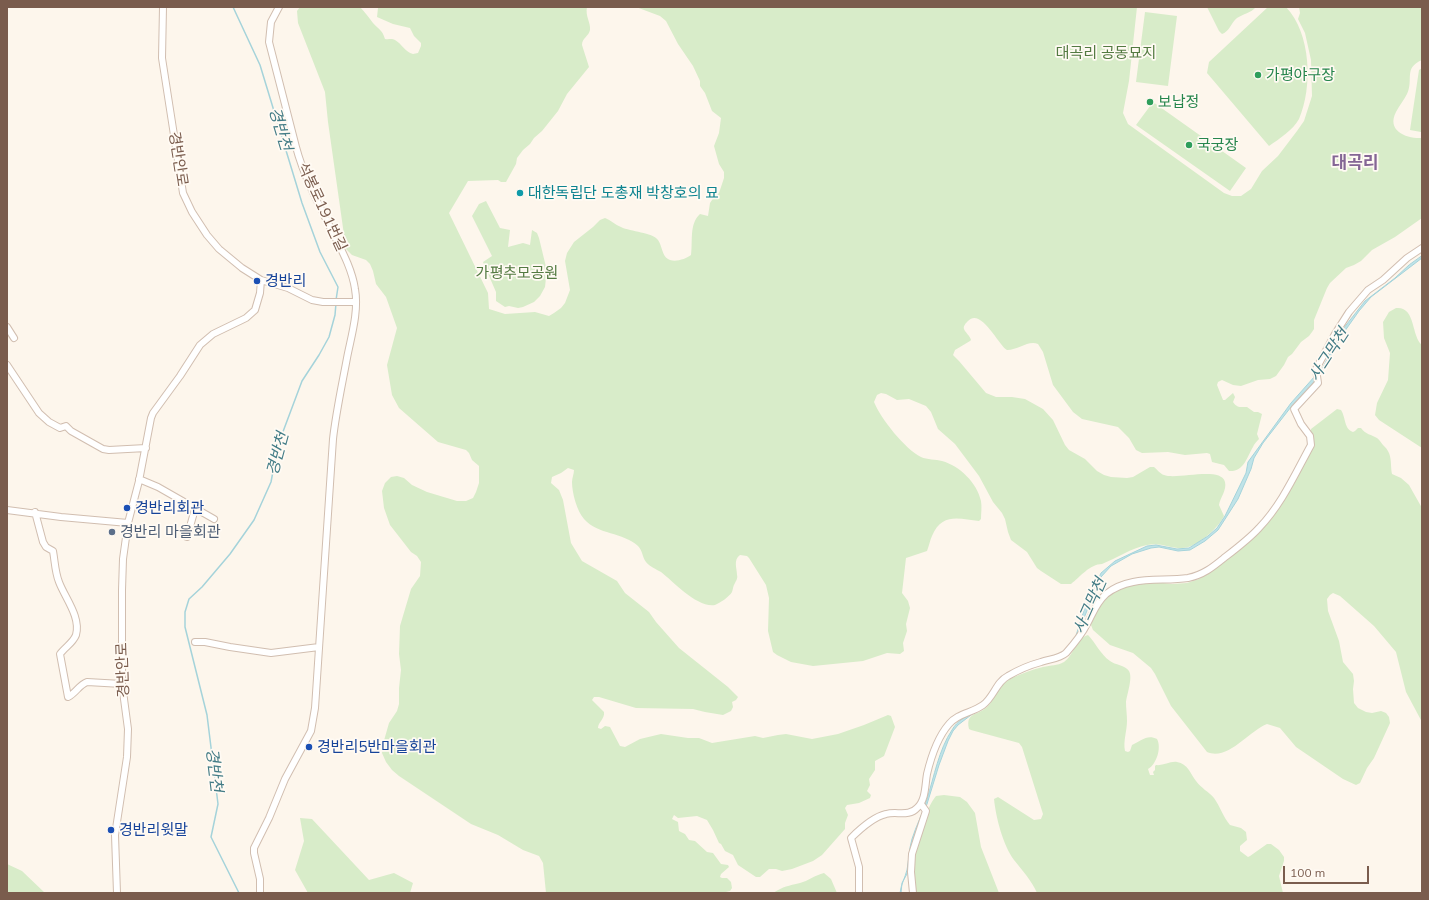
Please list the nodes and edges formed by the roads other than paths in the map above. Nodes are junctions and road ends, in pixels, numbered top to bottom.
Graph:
1 (162, 7) edge
2 (279, 7) edge
3 (1422, 248) edge
4 (261, 280) junction
5 (356, 302) junction
6 (7, 326) edge
7 (14, 338) dead end
8 (7, 365) edge
9 (146, 448) junction
10 (139, 479) junction
11 (196, 509) junction
12 (7, 510) edge
13 (35, 512) junction
14 (214, 519) dead end
15 (128, 522) junction
16 (187, 537) dead end
17 (195, 642) dead end
18 (319, 647) junction
19 (122, 684) junction
20 (921, 805) junction
21 (117, 893) edge
22 (260, 893) edge
23 (859, 893) edge
24 (913, 893) edge

1 - 4 street, 경반안로
2 - 5 street, 석봉로191번길
3 - 20 street
4 - 5 street, 경반안로
4 - 9 street, 경반안로
5 - 18 street, 석봉로191번길
6 - 7 street
8 - 9 street
9 - 10 street, 경반안로
10 - 11 street
10 - 15 street, 경반안로
11 - 14 street
11 - 16 street
12 - 13 street
13 - 15 street
13 - 19 street
15 - 19 street, 경반안로
17 - 18 street
18 - 22 street, 석봉로191번길
19 - 21 street, 경반안로
20 - 23 street
20 - 24 street

